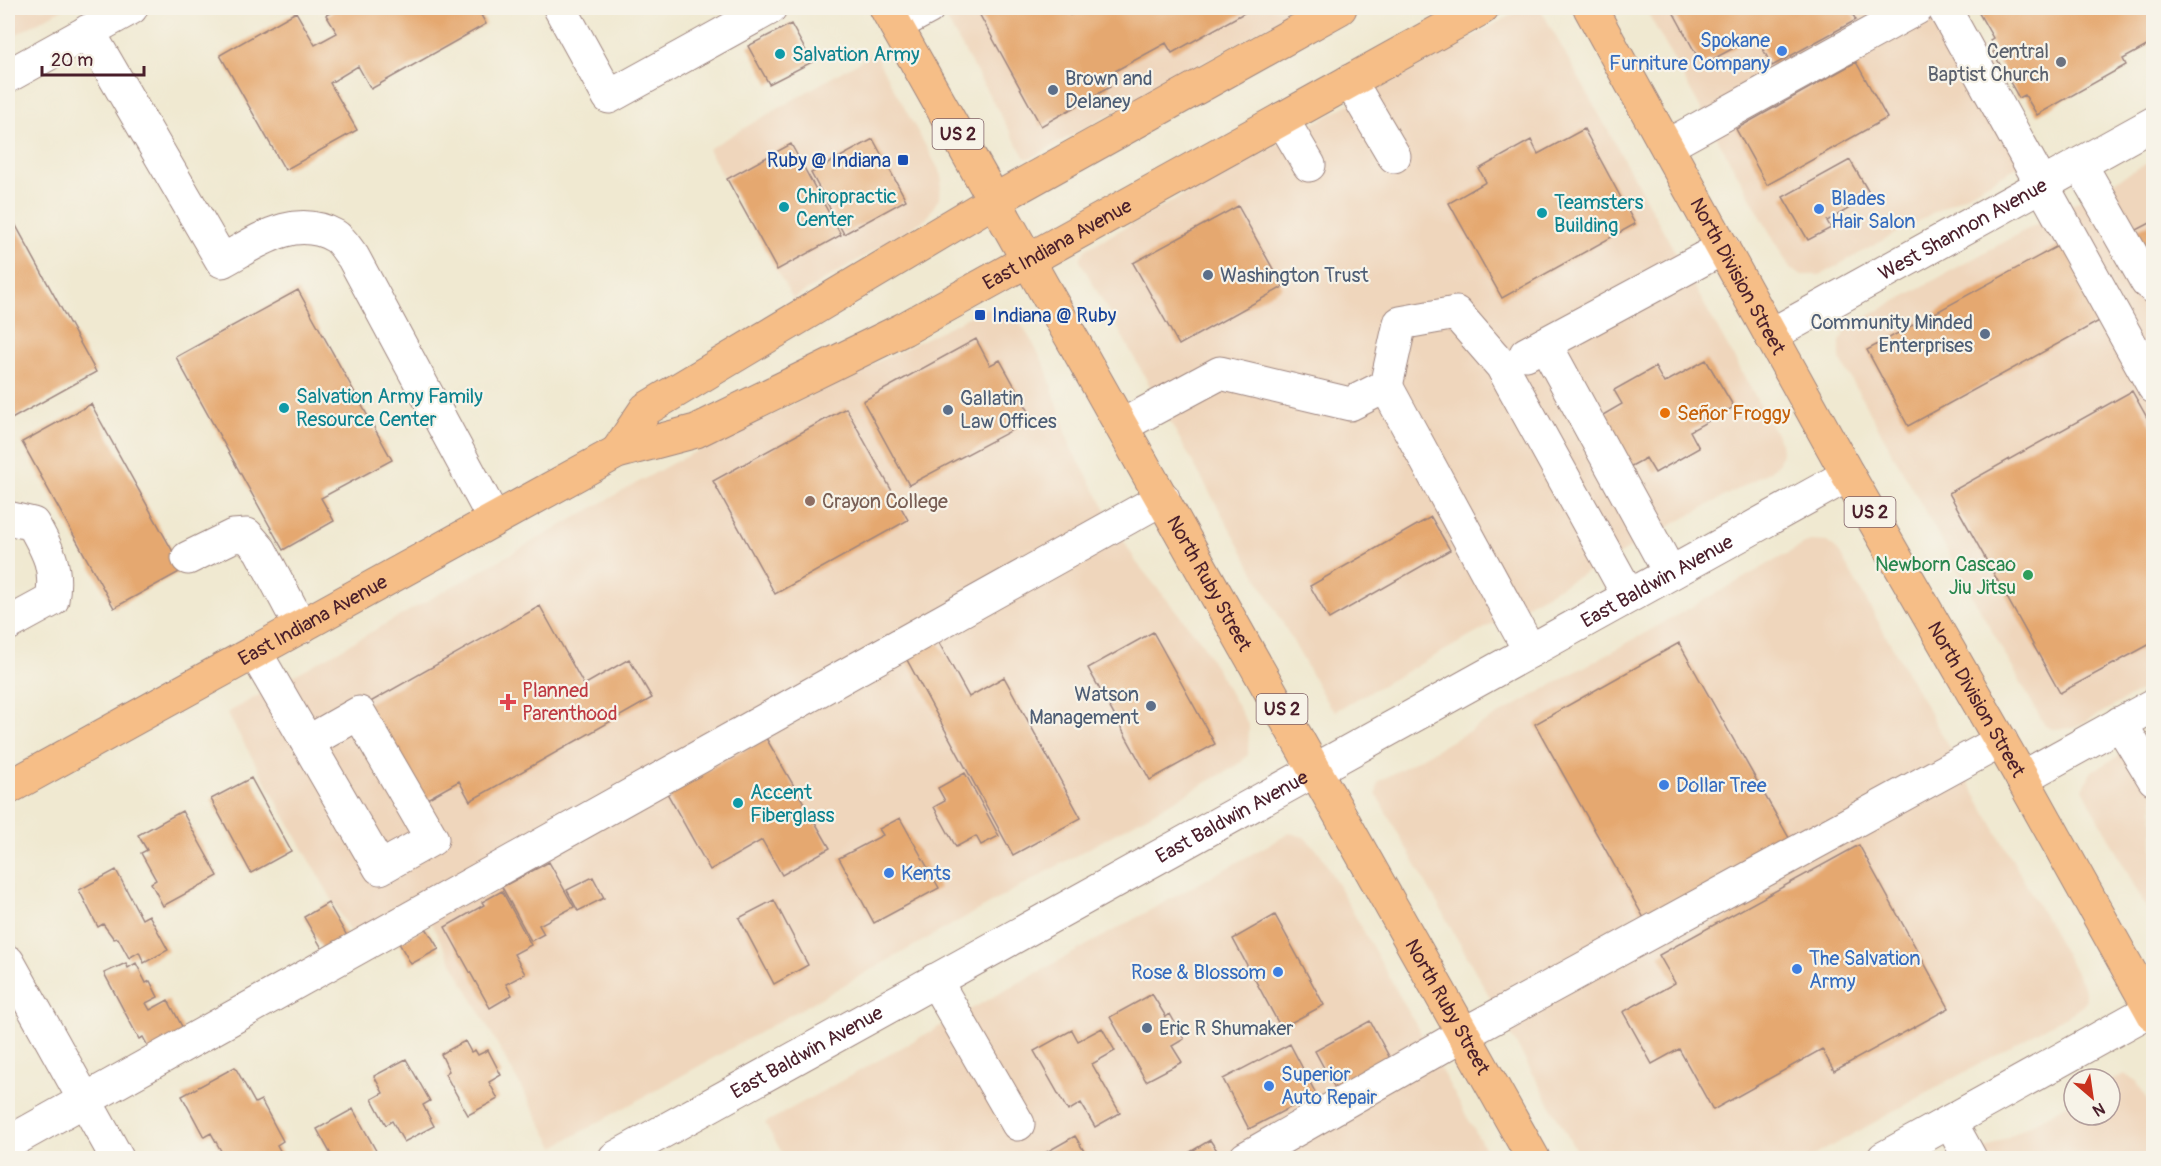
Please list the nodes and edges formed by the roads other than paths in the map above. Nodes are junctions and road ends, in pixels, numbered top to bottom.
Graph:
1 (131, 8) edge
2 (560, 8) edge
3 (771, 8) edge
4 (928, 8) edge
5 (1482, 8) edge
6 (1590, 8) edge
7 (1917, 8) edge
8 (1944, 8) edge
9 (1322, 12) edge
10 (891, 16) edge
11 (88, 32) junction
12 (8, 76) edge
13 (1350, 81) junction
14 (1282, 118) junction
15 (2154, 123) edge
16 (1667, 146) junction
17 (1394, 156) dead end
18 (2080, 164) junction
19 (1309, 165) dead end
20 (2043, 183) junction
21 (995, 200) junction
22 (1723, 248) junction
23 (1031, 260) junction
24 (2154, 286) edge
25 (1771, 335) junction
26 (1545, 344) junction
27 (1502, 366) junction
28 (1386, 386) junction
29 (2154, 387) edge
30 (1123, 425) junction
31 (617, 452) junction
32 (1848, 474) junction
33 (1163, 498) junction
34 (8, 518) edge
35 (494, 519) junction
36 (188, 558) dead end
37 (1670, 573) junction
38 (1629, 596) junction
39 (8, 624) edge
40 (301, 627) junction
41 (1530, 651) junction
42 (255, 652) junction
43 (2154, 705) edge
44 (2120, 723) junction
45 (2001, 741) junction
46 (308, 742) junction
47 (1316, 770) junction
48 (2152, 772) edge
49 (2022, 778) junction
50 (8, 788) edge
51 (8, 962) edge
52 (935, 980) junction
53 (2153, 1011) edge
54 (1464, 1034) junction
55 (85, 1100) junction
56 (1950, 1122) junction
57 (1018, 1124) dead end
58 (8, 1143) edge
59 (117, 1158) edge
60 (615, 1158) edge
61 (1246, 1158) edge
62 (1533, 1158) edge
63 (1884, 1158) edge
64 (1970, 1158) edge

1 - 11 street
2 - 3 street
4 - 10 street
5 - 13 main road, East Indiana Avenue
6 - 16 main road, North Division Street / US 2
7 - 16 street
8 - 20 street
9 - 21 main road, East Indiana Avenue
10 - 21 main road, North Ruby Street / US 2
11 - 12 street
11 - 35 street
13 - 14 main road, East Indiana Avenue
13 - 17 street
14 - 19 street
14 - 23 main road, East Indiana Avenue
15 - 18 street, West Shannon Avenue
16 - 22 main road, North Division Street / US 2
18 - 20 street, West Shannon Avenue
18 - 24 street
20 - 25 street, West Shannon Avenue
20 - 29 street
21 - 23 main road, North Ruby Street / US 2
21 - 31 main road, East Indiana Avenue
22 - 25 main road, North Division Street / US 2
22 - 26 street
23 - 30 main road, North Ruby Street / US 2
23 - 31 main road, East Indiana Avenue
25 - 32 main road, North Division Street / US 2
26 - 27 street
26 - 37 street
27 - 28 street
27 - 38 street
28 - 30 street
28 - 41 street
30 - 33 main road, North Ruby Street / US 2
31 - 35 main road, East Indiana Avenue
32 - 37 street, East Baldwin Avenue
32 - 45 main road, North Division Street / US 2
33 - 47 main road, North Ruby Street / US 2
33 - 55 street
34 - 39 street
35 - 40 main road, East Indiana Avenue
36 - 40 street
37 - 38 street, East Baldwin Avenue
38 - 41 street, East Baldwin Avenue
40 - 42 main road, East Indiana Avenue
41 - 47 street, East Baldwin Avenue
42 - 46 street
42 - 50 main road, East Indiana Avenue
43 - 44 street
44 - 48 street
44 - 49 street
45 - 49 main road, North Division Street / US 2
45 - 54 street
46 - 46 street
47 - 52 street, East Baldwin Avenue
47 - 54 main road, North Ruby Street / US 2
49 - 53 main road, North Division Street / US 2
51 - 55 street
52 - 57 street
52 - 60 street, East Baldwin Avenue
53 - 56 street
54 - 61 street
54 - 62 main road, North Ruby Street / US 2
55 - 58 street
55 - 59 street
56 - 63 street
56 - 64 street

